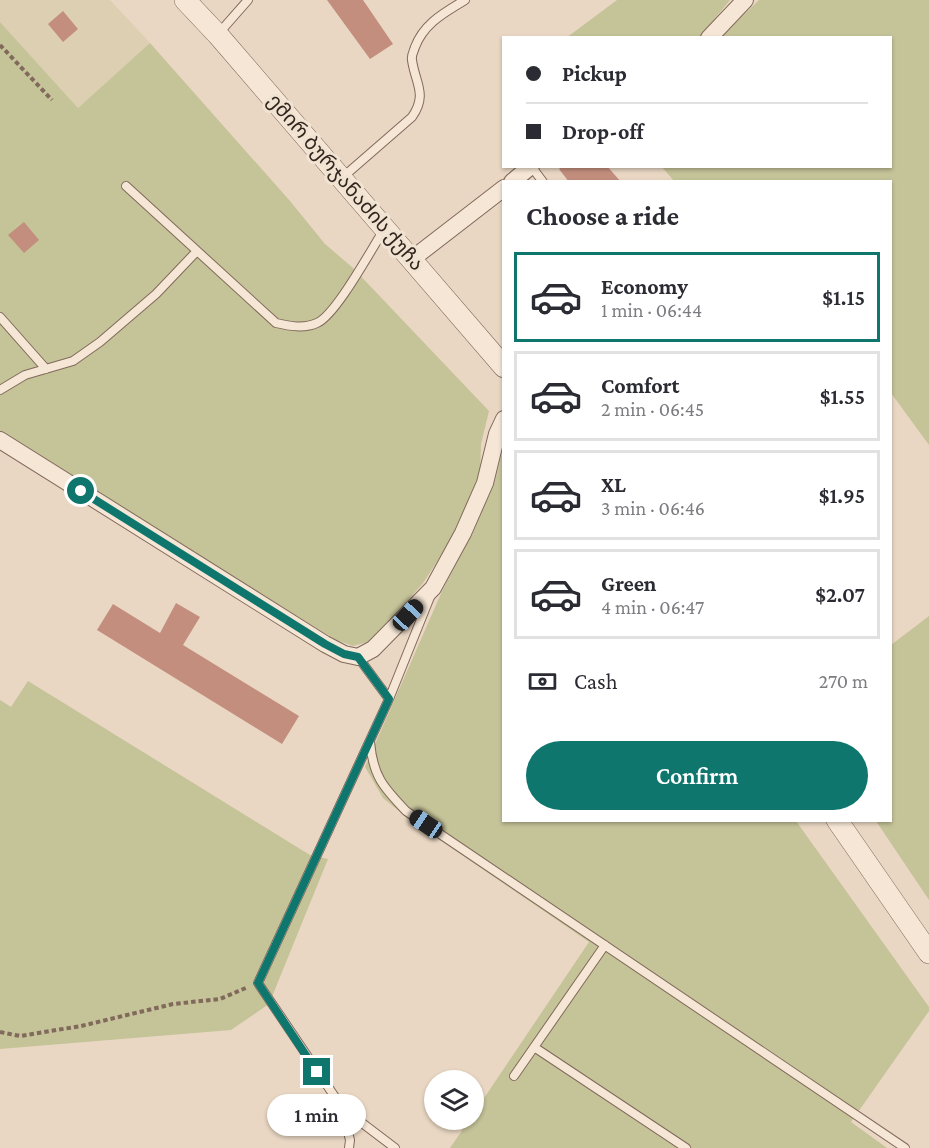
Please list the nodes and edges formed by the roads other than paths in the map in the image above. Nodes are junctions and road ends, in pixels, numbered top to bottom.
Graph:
1 (185, 0) edge
2 (248, 0) edge
3 (465, 0) edge
4 (745, 0) edge
5 (218, 35) junction
6 (711, 36) edge
7 (529, 168) edge
8 (342, 178) junction
9 (514, 180) edge
10 (126, 186) dead end
11 (502, 190) edge
12 (385, 227) junction
13 (197, 250) junction
14 (412, 259) junction
15 (0, 318) edge
16 (502, 365) edge
17 (46, 369) junction
18 (0, 390) edge
19 (502, 423) edge
20 (0, 440) edge
21 (433, 588) junction
22 (358, 657) junction
23 (389, 699) junction
24 (370, 742) junction
25 (838, 822) edge
26 (605, 945) junction
27 (929, 952) edge
28 (534, 1047) junction
29 (514, 1076) dead end
30 (341, 1106) junction
31 (349, 1148) edge
32 (396, 1148) edge
33 (686, 1148) edge
34 (905, 1148) edge

1 - 5 street, ემირ ბურჯანაძის ქუჩა
2 - 5 lane
3 - 8 lane
4 - 6 street
5 - 8 street, ემირ ბურჯანაძის ქუჩა
7 - 9 street
8 - 12 street, ემირ ბურჯანაძის ქუჩა
10 - 13 lane
11 - 14 street
12 - 13 lane
12 - 14 street, ემირ ბურჯანაძის ქუჩა
13 - 17 lane
14 - 16 street, ემირ ბურჯანაძის ქუჩა
15 - 17 lane
17 - 18 lane
19 - 21 street
20 - 22 street
21 - 22 street
21 - 23 lane
22 - 23 lane
23 - 24 lane
24 - 26 lane
24 - 30 lane
25 - 27 street
26 - 28 lane
26 - 34 lane
28 - 29 lane
28 - 33 lane
30 - 31 lane
30 - 32 lane

